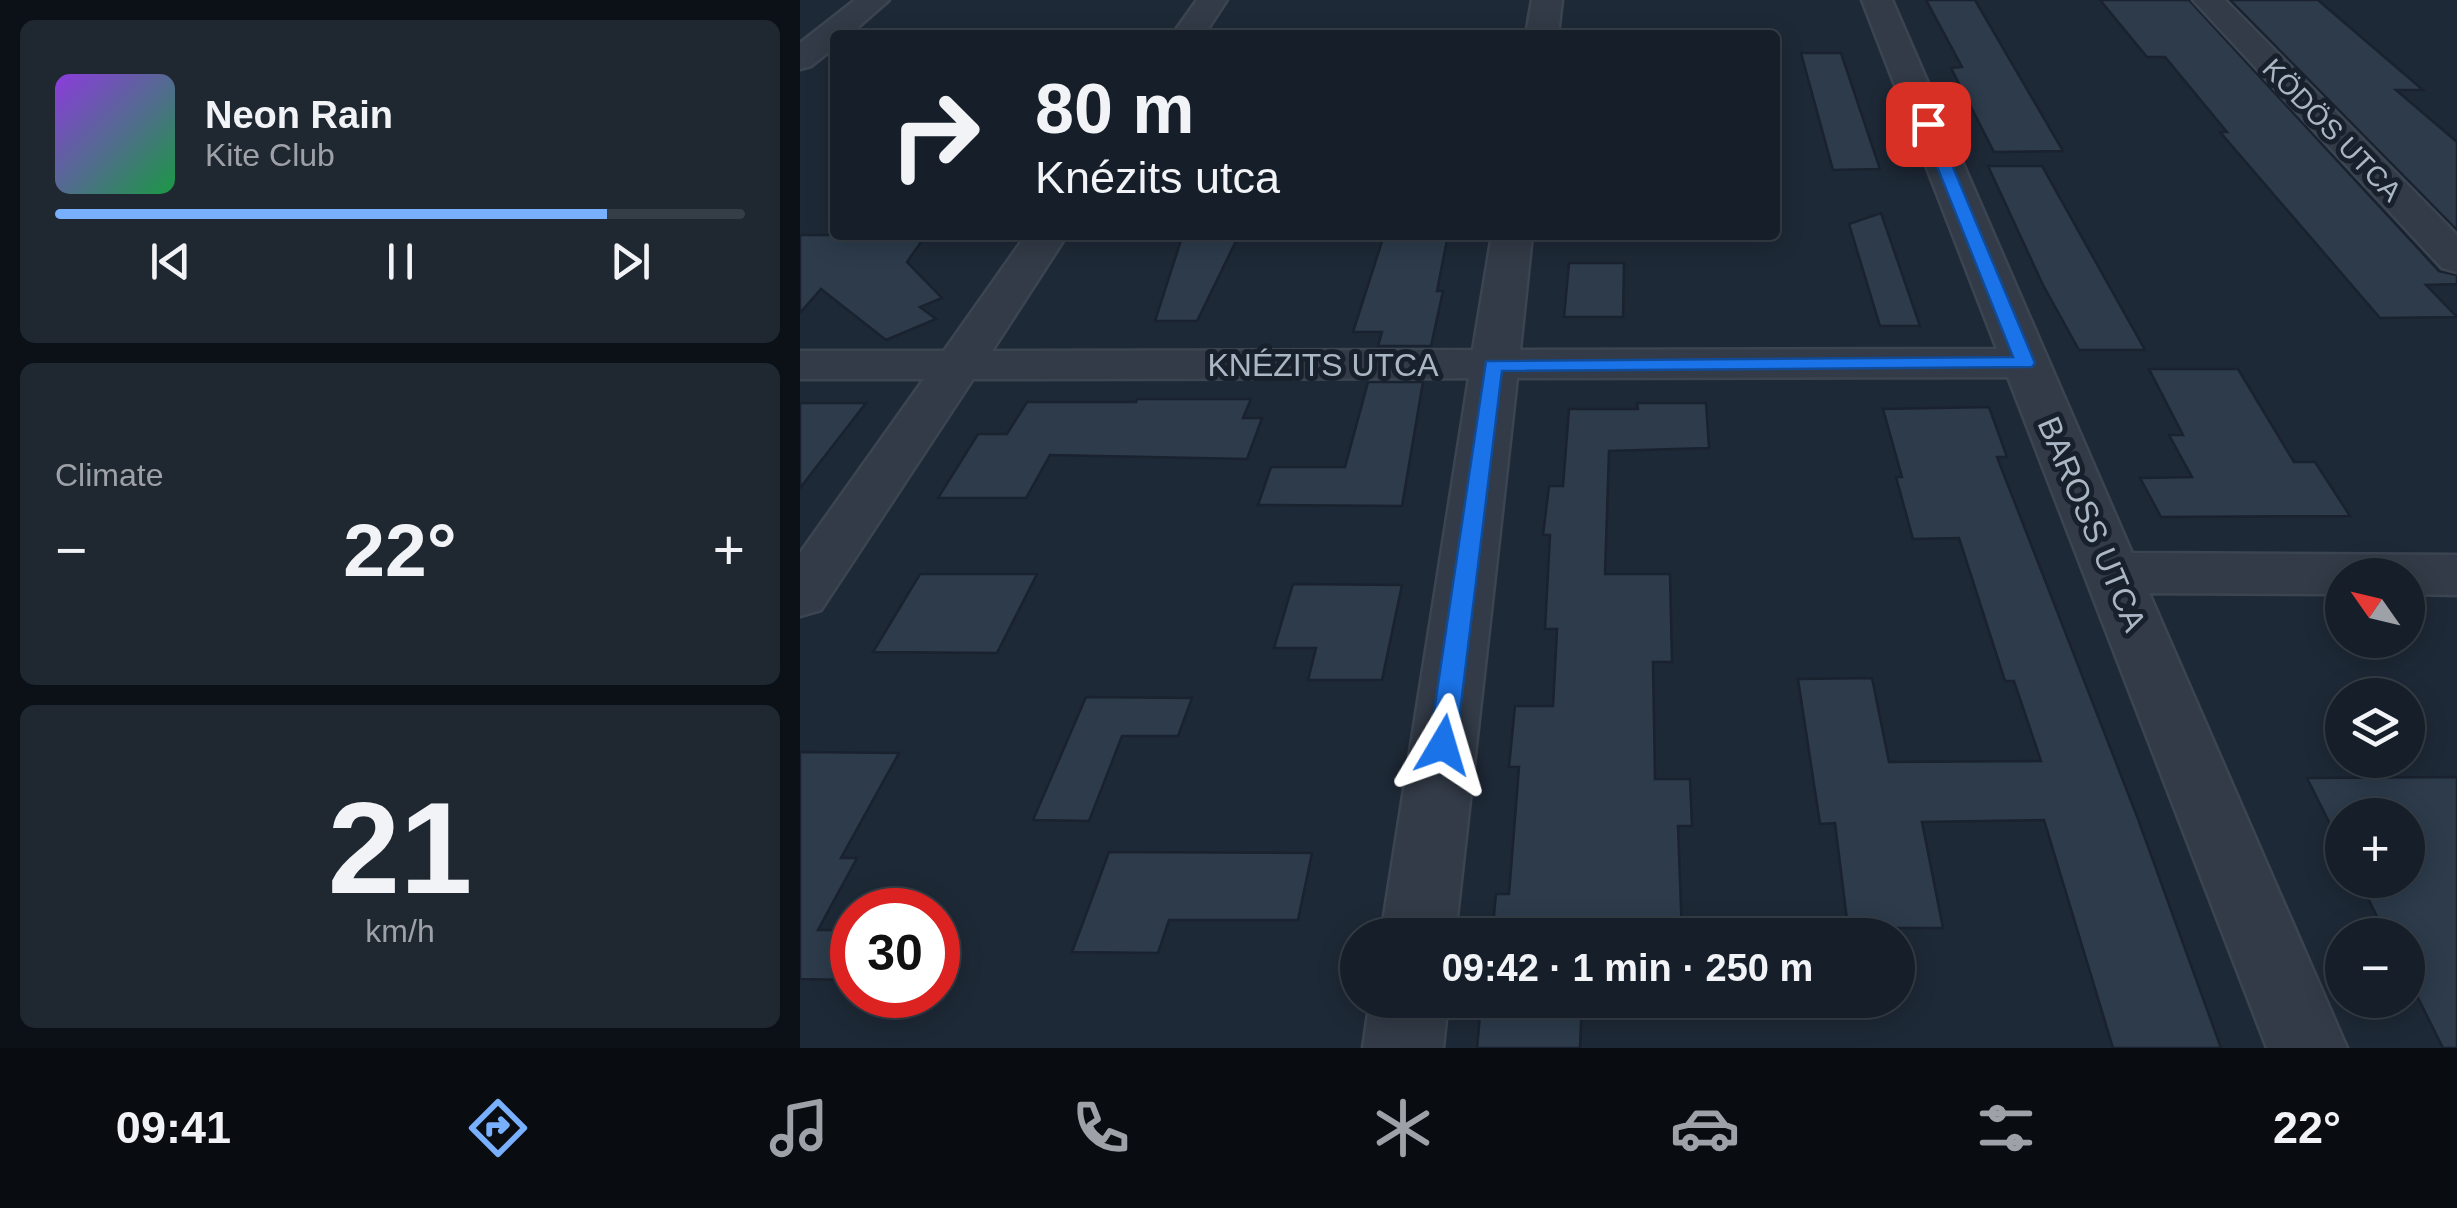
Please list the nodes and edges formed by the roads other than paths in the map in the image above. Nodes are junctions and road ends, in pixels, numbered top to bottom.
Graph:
1 (874, 0) edge
2 (1212, 0) edge
3 (1548, 0) edge
4 (1877, 0) edge
5 (2208, 0) edge
6 (837, 30) edge
7 (1191, 30) edge
8 (1543, 30) edge
9 (830, 36) edge
10 (800, 60) edge
11 (1044, 240) edge
12 (1511, 240) edge
13 (2457, 259) edge
14 (2025, 363) junction
15 (800, 365) edge
16 (1493, 365) junction
17 (956, 366) junction
18 (2112, 573) junction
19 (2457, 575) edge
20 (800, 596) edge
21 (1420, 918) edge
22 (1406, 1018) edge
23 (1402, 1048) edge
24 (2308, 1048) edge

1 - 6 street
2 - 7 street
3 - 8 street
4 - 14 street, BAROSS UTCA
5 - 13 street, KÖDÖS UTCA
9 - 10 street
11 - 17 street
12 - 16 street
14 - 16 street, KNÉZITS UTCA
14 - 18 street, BAROSS UTCA
15 - 17 street, KNÉZITS UTCA
16 - 17 street, KNÉZITS UTCA
16 - 21 street
17 - 20 street
18 - 19 street
18 - 24 street, BAROSS UTCA
22 - 23 street

